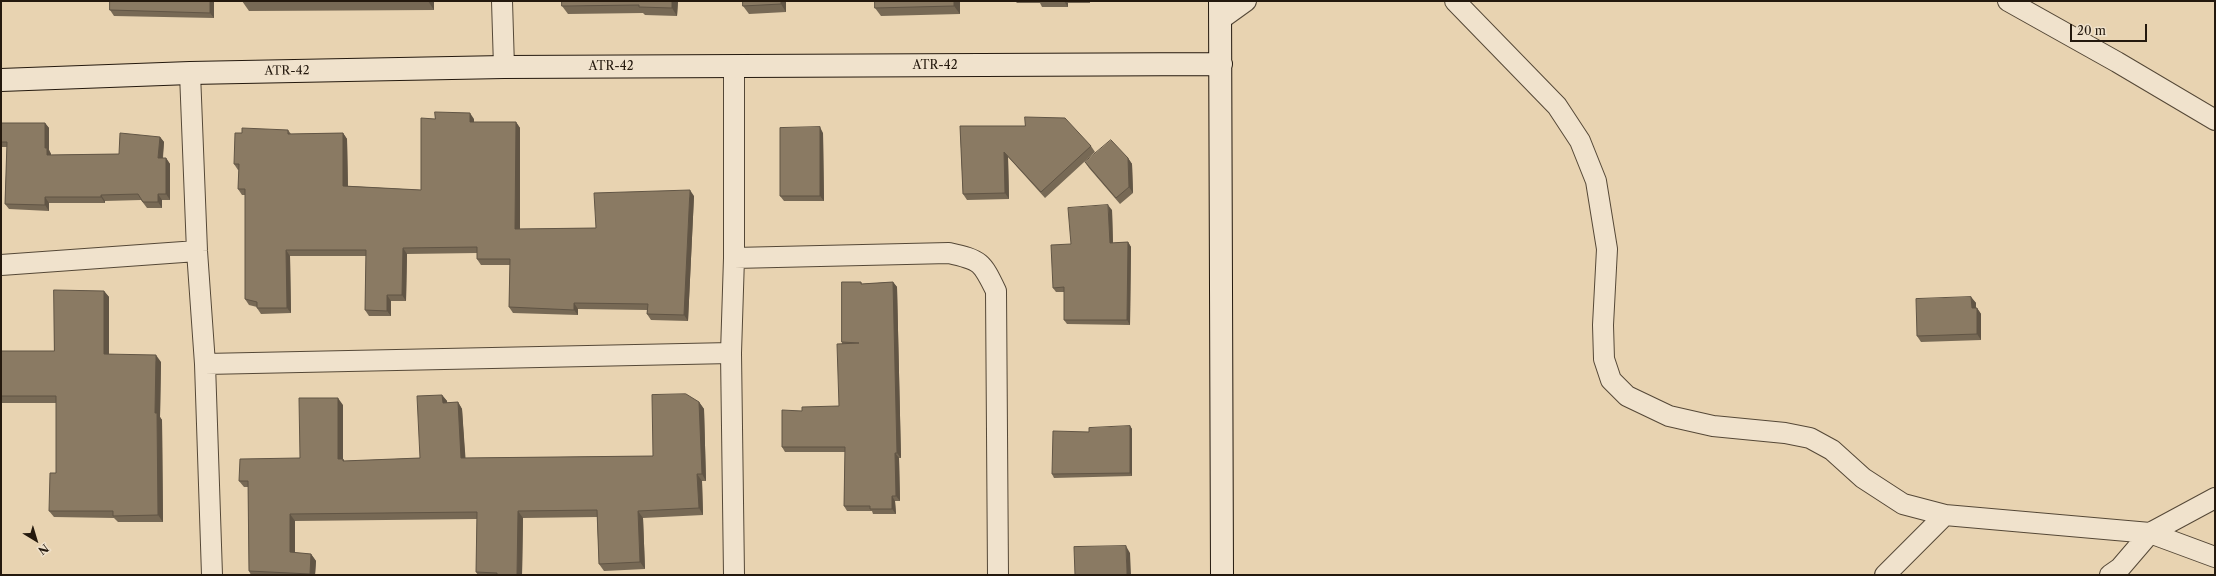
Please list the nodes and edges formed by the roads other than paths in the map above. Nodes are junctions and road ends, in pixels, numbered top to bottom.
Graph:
1 (502, 1) edge
2 (1246, 1) edge
3 (1455, 1) edge
4 (2008, 1) edge
5 (1221, 10) edge
6 (1221, 64) junction
7 (504, 67) junction
8 (734, 67) junction
9 (190, 74) junction
10 (1, 80) edge
11 (2215, 120) edge
12 (197, 251) junction
13 (734, 258) junction
14 (1, 265) edge
15 (731, 353) junction
16 (205, 364) junction
17 (2215, 498) edge
18 (1945, 515) junction
19 (2150, 533) junction
20 (2215, 557) edge
21 (212, 575) edge
22 (734, 575) edge
23 (998, 575) edge
24 (1222, 575) edge
25 (1885, 575) edge
26 (2110, 575) edge

1 - 7 street
2 - 5 street
3 - 18 street
4 - 11 street
5 - 6 street
6 - 8 street, ATR-42
6 - 24 street
7 - 8 street, ATR-42
7 - 9 street, ATR-42
8 - 13 street
9 - 10 street, ATR-42
9 - 12 street
12 - 14 street
12 - 16 street
13 - 15 street
13 - 23 street
15 - 16 street
15 - 22 street
16 - 21 street
17 - 19 street
18 - 19 street
18 - 25 street
19 - 20 street
19 - 26 street

